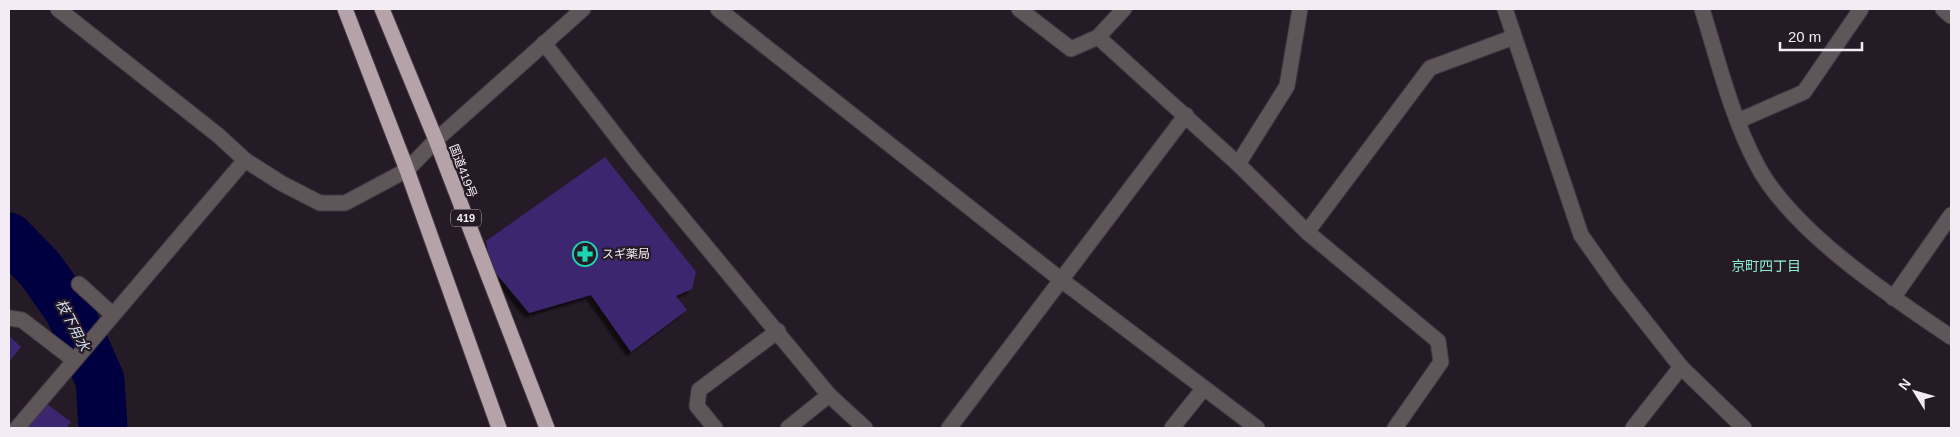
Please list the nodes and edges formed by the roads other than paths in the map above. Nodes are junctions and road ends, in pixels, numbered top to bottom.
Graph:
1 (58, 9) edge
2 (344, 9) edge
3 (382, 9) edge
4 (583, 9) edge
5 (718, 9) edge
6 (1019, 9) edge
7 (1124, 9) edge
8 (1300, 9) edge
9 (1505, 9) edge
10 (1702, 9) edge
11 (1861, 9) edge
12 (1943, 9) edge
13 (1951, 16) edge
14 (1098, 36) junction
15 (1514, 37) junction
16 (544, 42) junction
17 (1186, 115) junction
18 (1738, 121) junction
19 (436, 140) junction
20 (245, 160) junction
21 (1238, 164) junction
22 (407, 170) junction
23 (1951, 215) edge
24 (1307, 232) junction
25 (1060, 279) junction
26 (79, 284) dead end
27 (1893, 298) junction
28 (109, 317) junction
29 (9, 318) edge
30 (778, 331) junction
31 (1951, 337) edge
32 (74, 360) junction
33 (1680, 367) junction
34 (1204, 388) junction
35 (829, 394) junction
36 (17, 428) edge
37 (499, 428) edge
38 (547, 428) edge
39 (715, 428) edge
40 (788, 428) edge
41 (865, 428) edge
42 (949, 428) edge
43 (1172, 428) edge
44 (1256, 428) edge
45 (1395, 428) edge
46 (1632, 428) edge
47 (1744, 428) edge

1 - 20 street
2 - 22 highway
3 - 19 highway, 国道419号 / 419
4 - 16 street
5 - 25 street
6 - 14 street
7 - 14 street
8 - 21 street
9 - 15 street
10 - 18 street
11 - 18 street
12 - 13 street
14 - 17 street
15 - 24 street
15 - 33 street
16 - 19 street
16 - 30 street
17 - 21 street
17 - 25 street
18 - 27 street
19 - 22 street
19 - 38 highway, 国道419号 / 419
20 - 22 street
20 - 28 street
21 - 24 street
22 - 37 highway
23 - 27 street
24 - 45 street
25 - 34 street
25 - 42 street
26 - 28 street
27 - 31 street
28 - 32 street
29 - 32 street
30 - 35 street
30 - 39 street
32 - 36 street
33 - 46 street
33 - 47 street
34 - 43 street
34 - 44 street
35 - 40 street
35 - 41 street

